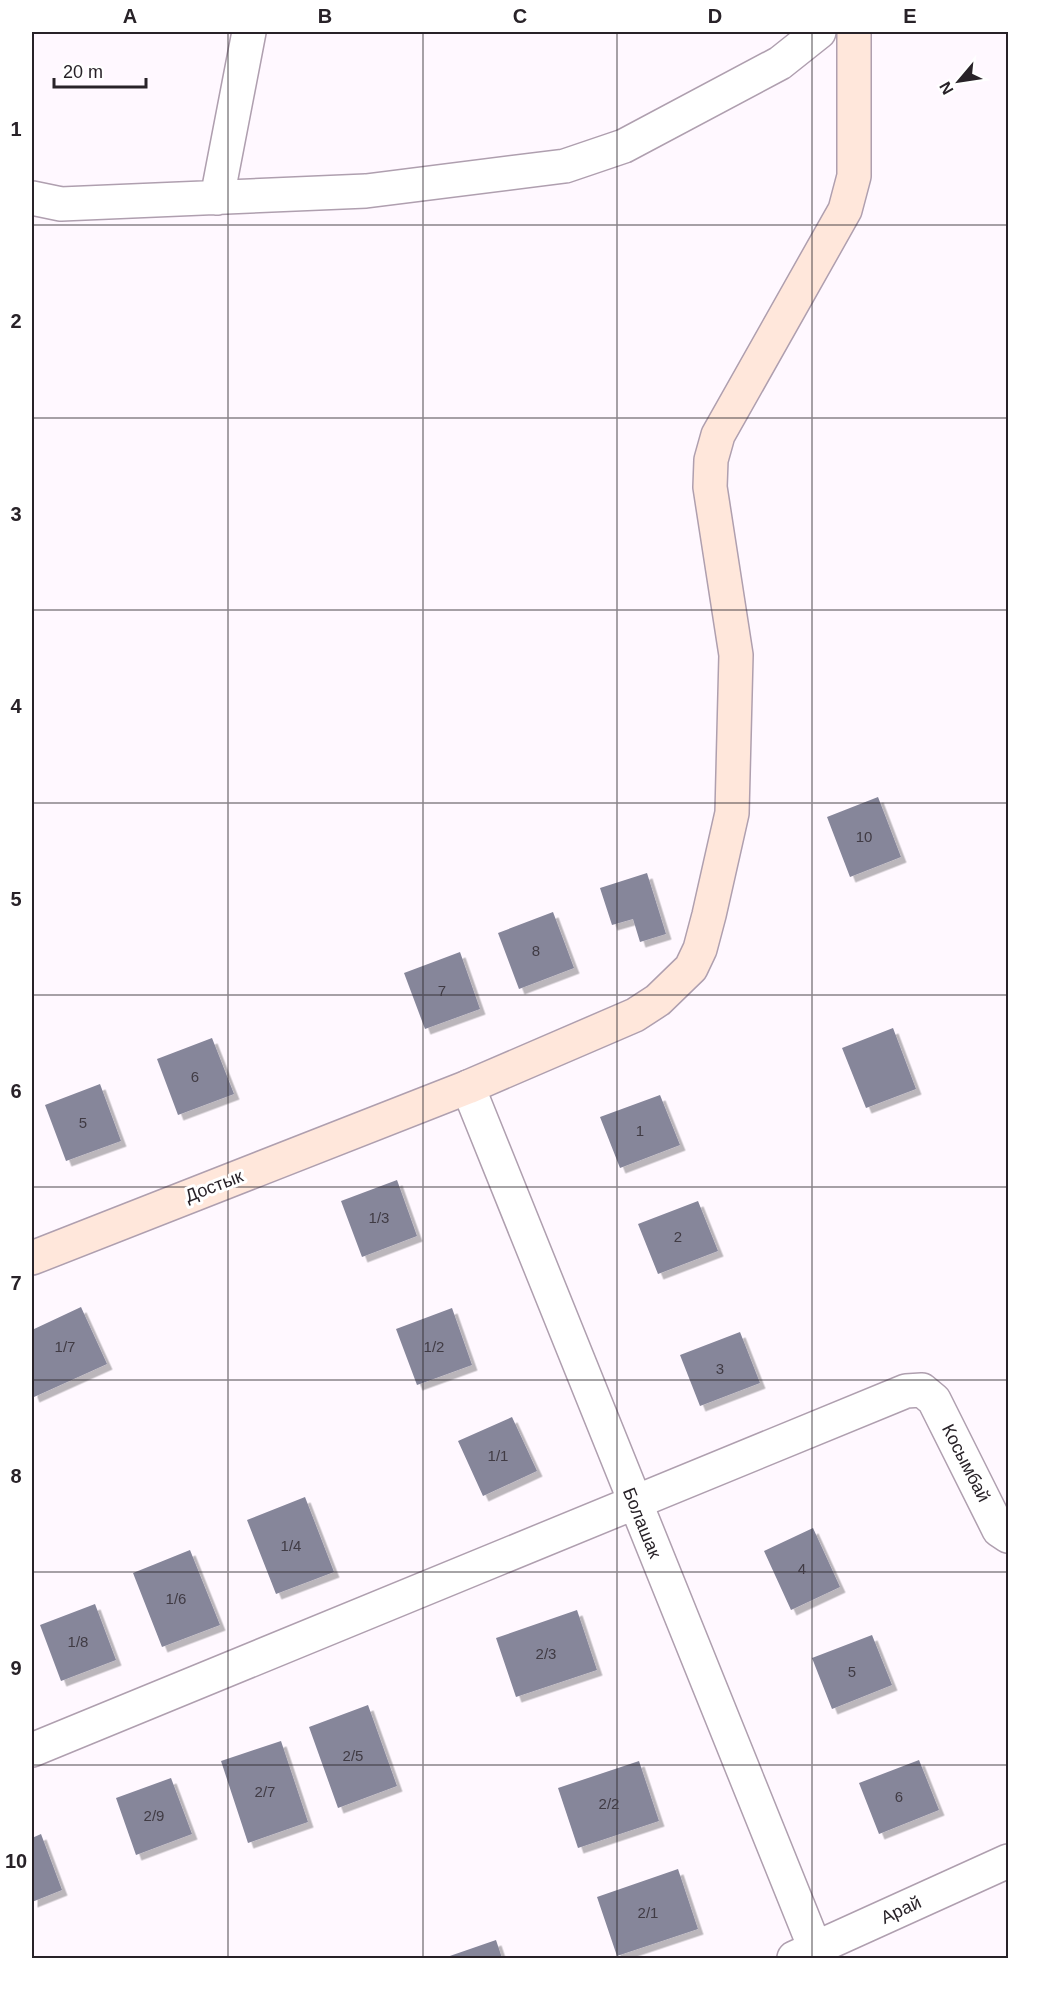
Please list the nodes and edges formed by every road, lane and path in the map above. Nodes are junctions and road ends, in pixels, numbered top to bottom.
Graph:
1 (249, 32) edge
2 (819, 32) edge
3 (861, 35) edge
4 (32, 198) edge
5 (217, 198) junction
6 (468, 1087) junction
7 (32, 1258) edge
8 (634, 1502) junction
9 (1008, 1536) edge
10 (32, 1750) edge
11 (1008, 1861) edge
12 (809, 1955) edge

1 - 5 street
2 - 5 street
3 - 6 street, Достык
4 - 5 street
6 - 7 street, Достык
6 - 8 street, Болашак
8 - 9 street, Косымбай
8 - 10 street
8 - 12 street, Болашак
11 - 12 street, Арай

